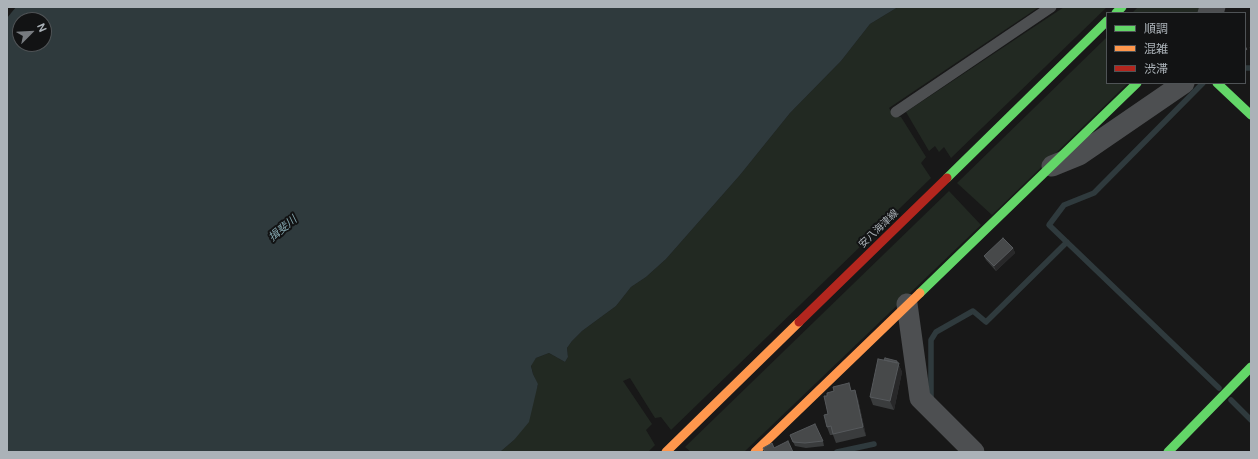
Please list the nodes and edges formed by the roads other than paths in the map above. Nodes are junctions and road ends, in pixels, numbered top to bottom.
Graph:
1 (1052, 7) edge
2 (1106, 22) edge
3 (1135, 84) edge
4 (1183, 84) edge
5 (1218, 84) edge
6 (896, 112) dead end
7 (1251, 115) edge
8 (1050, 168) junction
9 (906, 304) junction
10 (1251, 367) edge
11 (666, 452) edge
12 (754, 452) edge
13 (974, 452) edge
14 (1168, 452) edge

1 - 6 lane
2 - 11 street, 安八海津線
3 - 8 street
4 - 8 street
5 - 7 street
8 - 9 street
9 - 12 street
9 - 13 street
10 - 14 street

